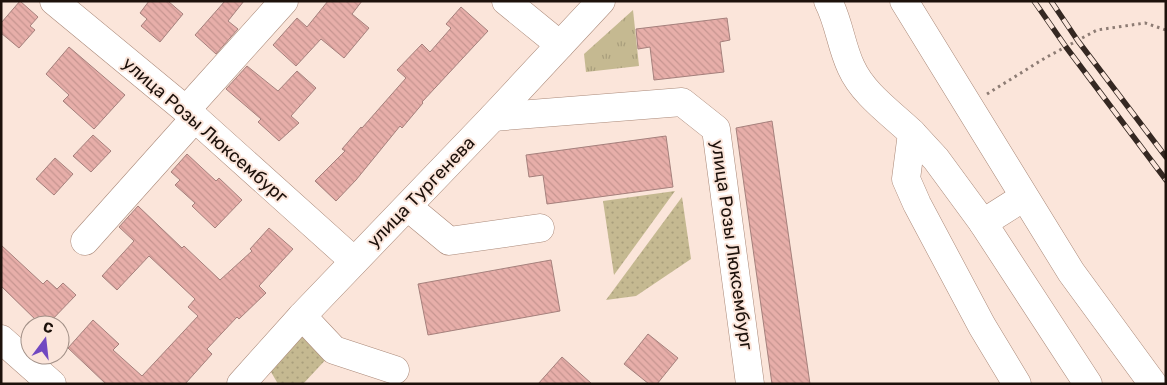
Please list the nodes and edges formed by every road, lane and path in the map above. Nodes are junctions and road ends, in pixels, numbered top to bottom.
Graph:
1 (54, 1) edge
2 (284, 1) edge
3 (506, 1) edge
4 (601, 1) edge
5 (828, 1) edge
6 (904, 1) edge
7 (1166, 30) edge
8 (560, 45) junction
9 (968, 105) junction
10 (190, 114) junction
11 (494, 117) junction
12 (912, 133) junction
13 (1024, 197) junction
14 (408, 207) junction
15 (983, 223) junction
16 (540, 228) dead end
17 (85, 241) dead end
18 (354, 261) junction
19 (302, 316) junction
20 (1, 339) edge
21 (395, 370) dead end
22 (254, 378) edge
23 (52, 384) edge
24 (750, 384) edge
25 (1017, 384) edge
26 (1088, 384) edge
27 (1153, 384) edge

1 - 10 street, улица Розы Люксембург
2 - 10 street
3 - 8 street
4 - 8 street, улица Тургенева
5 - 12 street
6 - 9 street
7 - 9 path
8 - 11 street, улица Тургенева
9 - 13 street
10 - 17 street
10 - 18 street, улица Розы Люксембург
11 - 14 street, улица Тургенева
11 - 24 street, улица Розы Люксембург
12 - 15 street
12 - 25 street
13 - 15 street
13 - 27 street
14 - 16 street
14 - 18 street, улица Тургенева
15 - 26 street
18 - 19 street, улица Тургенева
19 - 21 street
19 - 22 street, улица Тургенева
20 - 23 street

